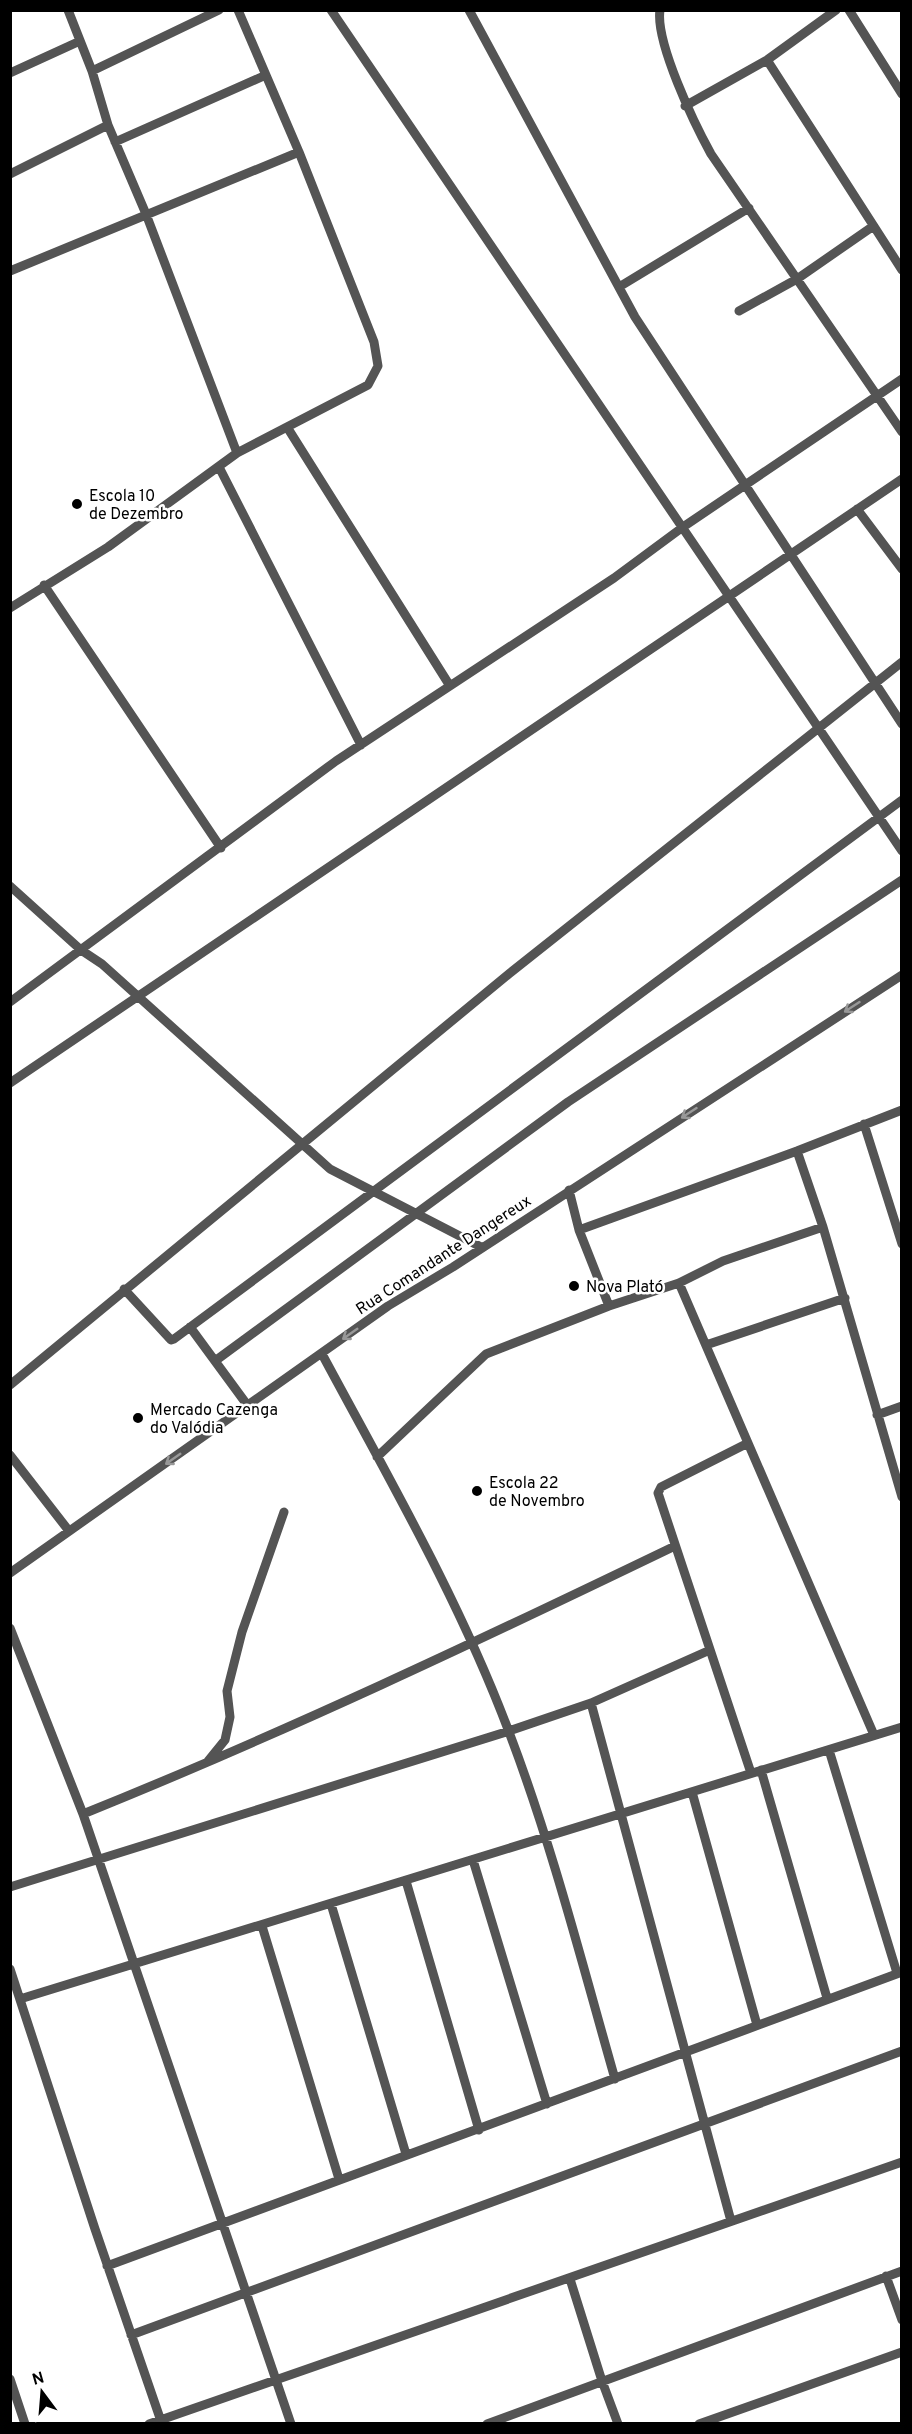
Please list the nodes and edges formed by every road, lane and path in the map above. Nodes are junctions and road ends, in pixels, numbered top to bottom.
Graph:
1 (68, 10) edge
2 (219, 10) edge
3 (238, 10) edge
4 (331, 10) edge
5 (469, 10) edge
6 (660, 10) edge
7 (836, 10) edge
8 (849, 10) edge
9 (80, 42) junction
10 (767, 60) junction
11 (92, 71) junction
12 (10, 73) edge
13 (266, 75) junction
14 (902, 94) edge
15 (685, 106) junction
16 (108, 125) junction
17 (115, 141) junction
18 (299, 152) junction
19 (10, 174) edge
20 (749, 208) junction
21 (146, 213) junction
22 (872, 227) junction
23 (902, 270) edge
24 (10, 271) edge
25 (797, 279) junction
26 (619, 287) junction
27 (740, 311) dead end
28 (902, 379) edge
29 (876, 396) junction
30 (286, 427) junction
31 (902, 432) edge
32 (237, 453) junction
33 (219, 467) junction
34 (902, 479) edge
35 (745, 487) junction
36 (857, 509) junction
37 (683, 527) junction
38 (789, 554) junction
39 (902, 569) edge
40 (44, 585) junction
41 (729, 594) junction
42 (10, 608) edge
43 (902, 662) edge
44 (875, 684) junction
45 (450, 686) junction
46 (902, 724) edge
47 (817, 730) junction
48 (361, 745) junction
49 (902, 800) edge
50 (878, 817) junction
51 (221, 848) junction
52 (902, 851) edge
53 (902, 880) edge
54 (10, 886) edge
55 (81, 950) junction
56 (902, 975) edge
57 (136, 996) junction
58 (10, 1002) edge
59 (10, 1083) edge
60 (902, 1110) edge
61 (864, 1124) junction
62 (300, 1145) junction
63 (797, 1151) junction
64 (569, 1190) junction
65 (376, 1192) junction
66 (418, 1214) junction
67 (824, 1227) junction
68 (579, 1230) junction
69 (902, 1244) edge
70 (482, 1247) junction
71 (680, 1283) junction
72 (124, 1289) junction
73 (844, 1298) junction
74 (609, 1306) junction
75 (190, 1328) junction
76 (706, 1345) junction
77 (322, 1354) junction
78 (215, 1362) junction
79 (10, 1385) edge
80 (248, 1406) junction
81 (902, 1406) edge
82 (877, 1415) junction
83 (748, 1443) junction
84 (10, 1455) edge
85 (377, 1456) junction
86 (900, 1490) edge
87 (284, 1512) dead end
88 (69, 1531) junction
89 (675, 1546) junction
90 (10, 1573) edge
91 (10, 1628) edge
92 (472, 1643) junction
93 (710, 1650) junction
94 (591, 1703) junction
95 (901, 1728) edge
96 (509, 1731) junction
97 (874, 1736) junction
98 (829, 1750) junction
99 (208, 1762) junction
100 (756, 1772) junction
101 (692, 1792) junction
102 (83, 1814) junction
103 (620, 1814) junction
104 (545, 1837) junction
105 (98, 1860) junction
106 (473, 1860) junction
107 (406, 1881) junction
108 (10, 1887) edge
109 (331, 1904) junction
110 (262, 1926) junction
111 (135, 1966) junction
112 (10, 1969) edge
113 (899, 1972) edge
114 (827, 1998) junction
115 (20, 1999) junction
116 (757, 2025) junction
117 (902, 2051) edge
118 (684, 2053) junction
119 (615, 2079) junction
120 (547, 2104) junction
121 (703, 2124) junction
122 (479, 2130) junction
123 (406, 2154) junction
124 (902, 2162) edge
125 (339, 2179) junction
126 (731, 2221) junction
127 (221, 2222) junction
128 (107, 2266) junction
129 (902, 2271) edge
130 (886, 2276) junction
131 (570, 2279) junction
132 (246, 2293) junction
133 (902, 2320) edge
134 (131, 2335) junction
135 (902, 2352) edge
136 (10, 2379) edge
137 (275, 2381) junction
138 (602, 2381) junction
139 (161, 2422) edge
140 (25, 2424) edge
141 (148, 2424) edge
142 (291, 2424) edge
143 (487, 2424) edge
144 (618, 2424) edge
145 (699, 2424) edge

1 - 9 street
2 - 11 street
3 - 13 street
4 - 37 street
5 - 26 street
6 - 15 street
7 - 10 street
8 - 14 street
9 - 11 street
9 - 12 street
10 - 15 street
10 - 22 street
11 - 16 street
13 - 17 street
13 - 18 street
15 - 20 street
16 - 17 street
16 - 19 street
17 - 21 street
18 - 21 street
18 - 30 street
20 - 25 street
20 - 26 street
21 - 24 street
21 - 32 street
22 - 23 street
22 - 25 street
25 - 27 street
25 - 29 street
26 - 35 street
28 - 29 street
29 - 31 street
29 - 35 street
30 - 32 street
30 - 45 street
32 - 33 street
33 - 40 street
33 - 48 street
34 - 36 street
35 - 37 street
35 - 38 street
36 - 38 street
36 - 39 street
37 - 41 street
37 - 45 street
38 - 41 street
38 - 44 street
40 - 42 street
40 - 51 street
41 - 47 street
41 - 57 street
43 - 44 street
44 - 46 street
44 - 47 street
45 - 48 street
47 - 50 street
47 - 62 street
48 - 51 street
49 - 50 street
50 - 52 street
50 - 65 street
51 - 55 street
53 - 66 street
54 - 55 street
55 - 57 street
55 - 58 street
56 -> 64 street, Rua Comandante Dangereux
57 - 59 street
57 - 62 street
60 - 61 street
61 - 63 street
61 - 69 street
62 - 65 street
62 - 72 street
63 - 67 street
63 - 68 street
64 - 68 street
64 - 70 street, Rua Comandante Dangereux
65 - 66 street
65 - 75 street
66 - 70 street
66 - 78 street
67 - 71 street
67 - 73 street
68 - 74 street
70 -> 77 street, Rua Comandante Dangereux
71 - 74 street
71 - 76 street
72 - 75 street
72 - 79 street
73 - 76 street
73 - 82 street
74 - 85 street
75 - 78 street
76 - 83 street
77 - 80 street, Rua Comandante Dangereux
77 - 85 street
78 - 80 street
80 -> 88 street, Rua Comandante Dangereux
81 - 82 street
82 - 86 street
83 - 89 street
83 - 97 street
84 - 88 street
85 - 92 street
87 - 99 street
88 - 90 street, Rua Comandante Dangereux
89 - 92 street
89 - 93 street
91 - 102 street
92 - 96 street
92 - 99 street
93 - 94 street
93 - 100 street
94 - 96 street
94 - 103 street
95 - 97 street
96 - 104 street
96 - 105 street
97 - 98 street
98 - 100 street
98 - 113 street
99 - 102 street
100 - 101 street
100 - 114 street
101 - 103 street
101 - 116 street
102 - 105 street
103 - 104 street
103 - 118 street
104 - 106 street
104 - 119 street
105 - 108 street
105 - 111 street
106 - 107 street
106 - 120 street
107 - 109 street
107 - 122 street
109 - 110 street
109 - 123 street
110 - 111 street
110 - 125 street
111 - 115 street
111 - 127 street
112 - 115 street
113 - 114 street
114 - 116 street
115 - 128 street
116 - 118 street
117 - 121 street
118 - 119 street
118 - 121 street
119 - 120 street
120 - 122 street
121 - 126 street
121 - 132 street
122 - 123 street
123 - 125 street
124 - 126 street
125 - 127 street
126 - 131 street
127 - 128 street
127 - 132 street
128 - 134 street
129 - 130 street
130 - 133 street
130 - 138 street
131 - 137 street
131 - 138 street
132 - 134 street
132 - 137 street
134 - 139 street
135 - 145 street
136 - 140 street
137 - 139 street
137 - 142 street
138 - 143 street
138 - 144 street
139 - 141 street

